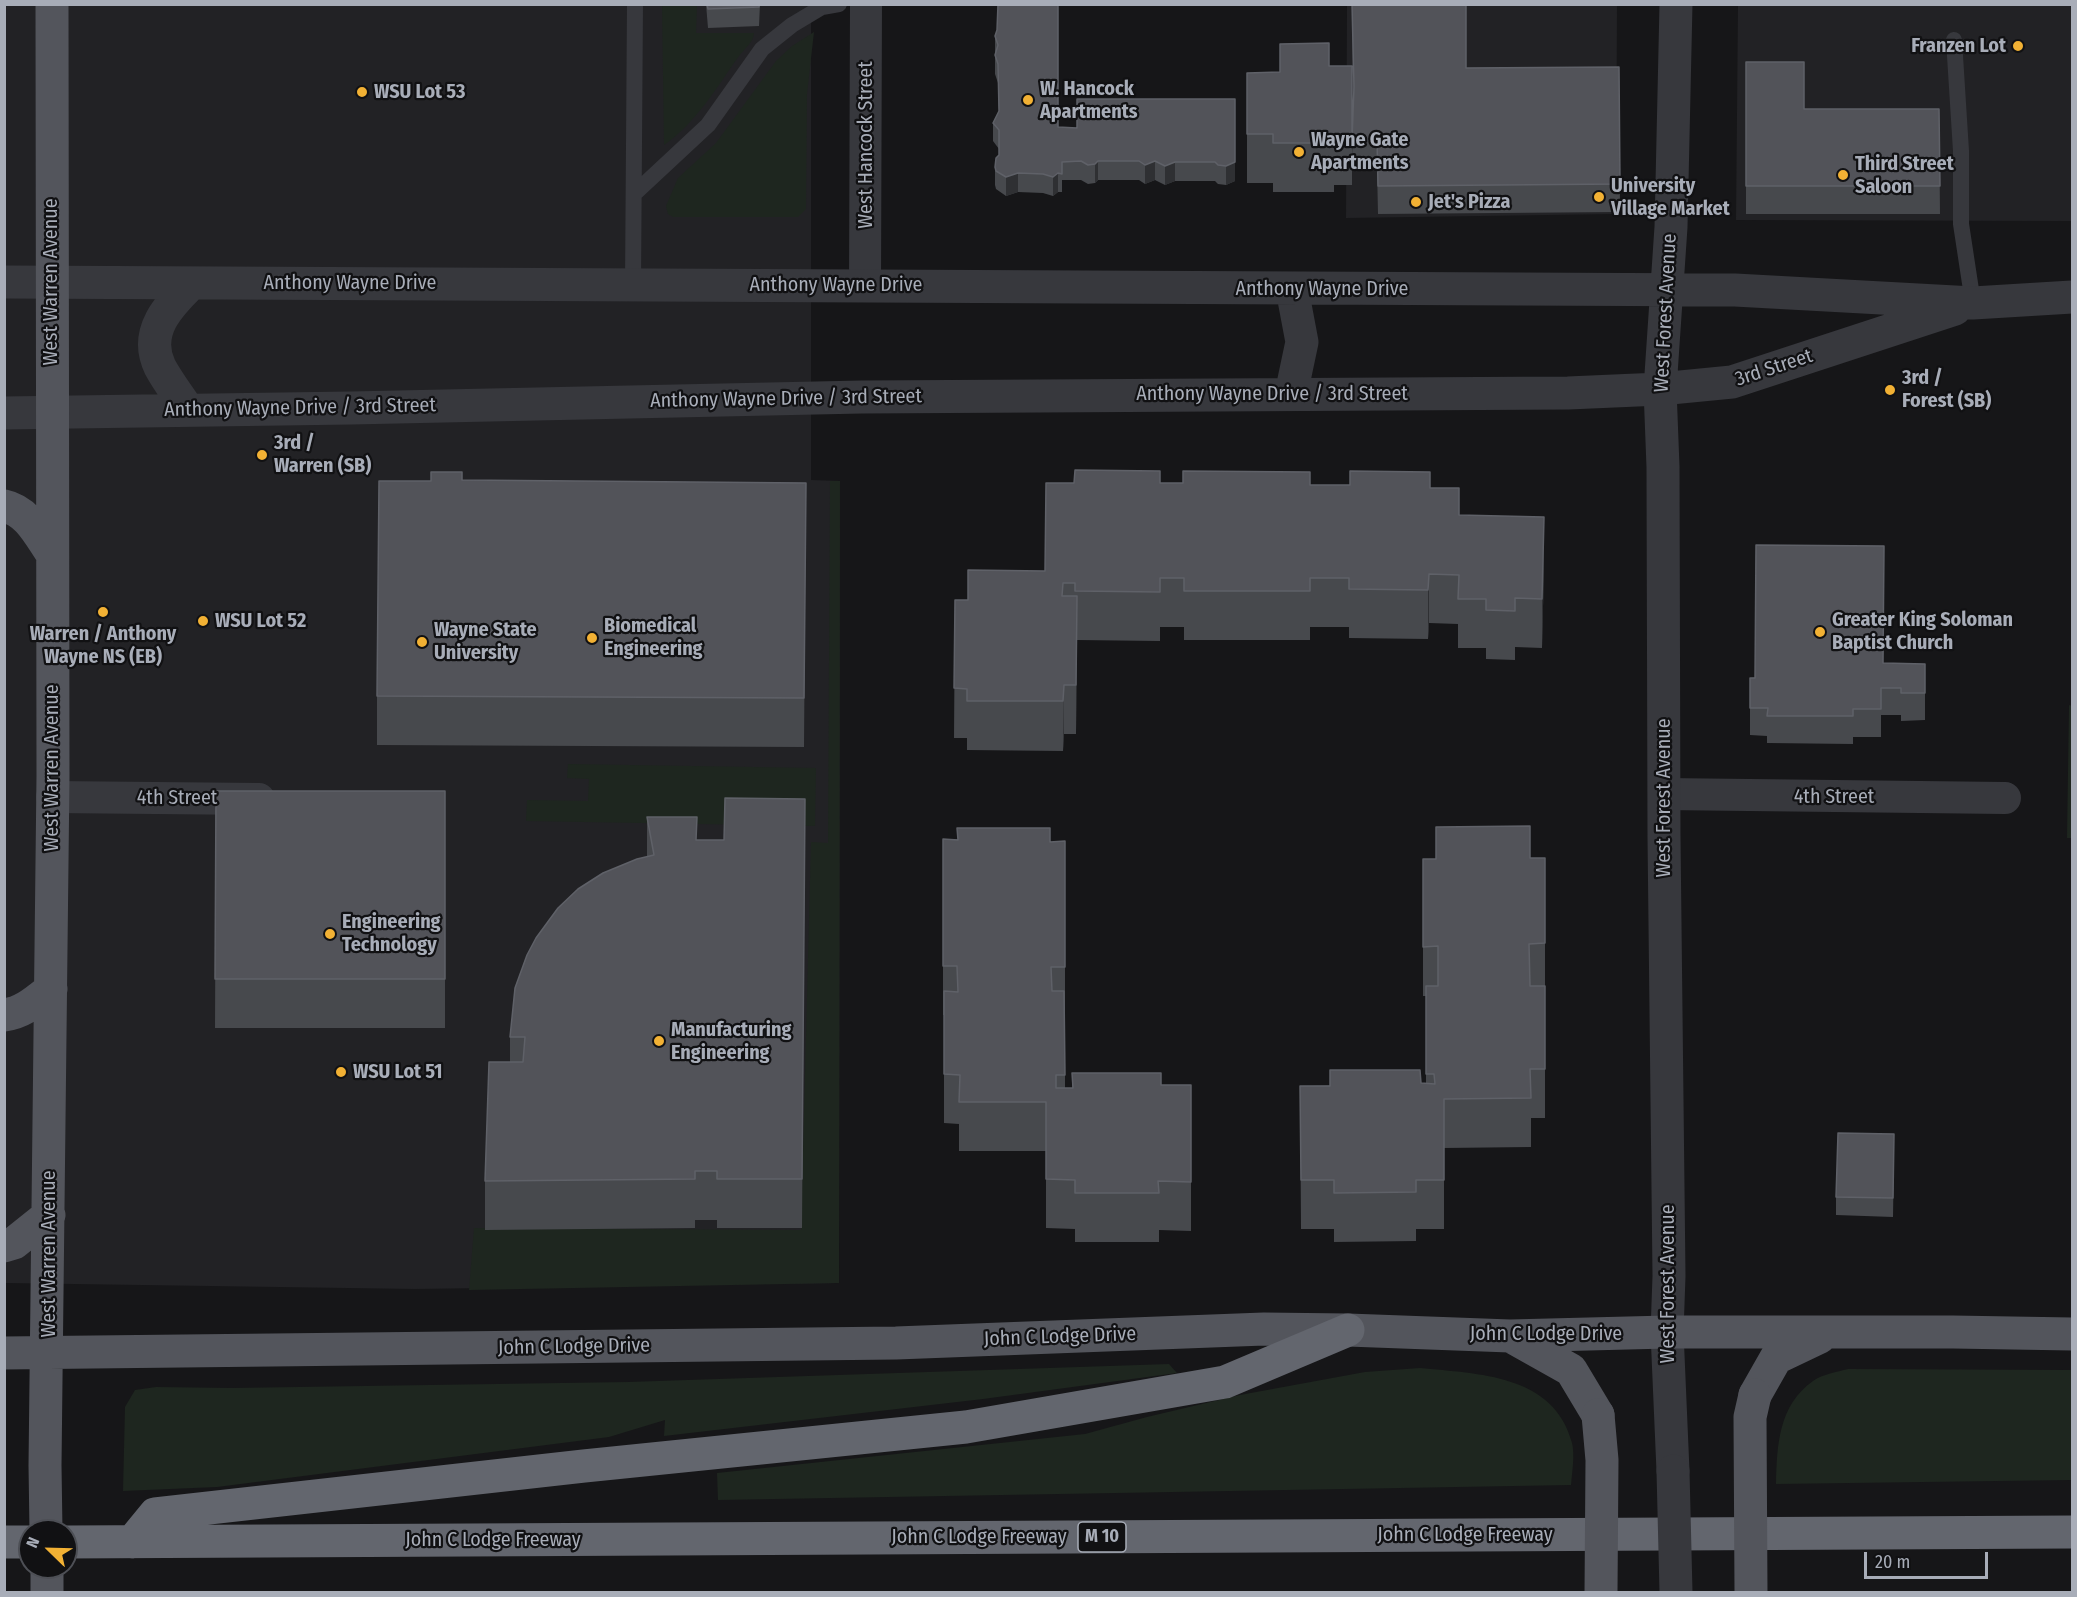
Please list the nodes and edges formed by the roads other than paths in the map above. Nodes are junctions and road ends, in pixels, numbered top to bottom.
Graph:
1 (52, 4) edge
2 (635, 4) edge
3 (838, 4) edge
4 (866, 4) edge
5 (1676, 4) edge
6 (1954, 40) dead end
7 (635, 193) junction
8 (4, 282) edge
9 (51, 282) junction
10 (192, 283) junction
11 (633, 284) junction
12 (865, 285) junction
13 (1292, 289) junction
14 (1668, 291) junction
15 (2073, 297) edge
16 (1973, 303) junction
17 (1660, 389) junction
18 (1568, 393) joint
19 (1291, 394) junction
20 (188, 410) junction
21 (4, 413) edge
22 (51, 413) junction
23 (4, 506) edge
24 (52, 554) junction
25 (1664, 794) junction
26 (52, 797) junction
27 (2005, 798) dead end
28 (282, 799) edge
29 (51, 989) junction
30 (4, 1015) edge
31 (49, 1215) junction
32 (4, 1246) edge
33 (1348, 1330) junction
34 (1667, 1332) junction
35 (1833, 1333) junction
36 (2073, 1334) edge
37 (1510, 1336) junction
38 (4, 1353) edge
39 (48, 1353) junction
40 (46, 1519) edge
41 (2073, 1532) edge
42 (78, 1542) edge
43 (132, 1542) junction
44 (1601, 1593) edge
45 (1676, 1593) edge
46 (1751, 1593) edge

1 - 9 main road, West Warren Avenue
2 - 7 lane
3 - 7 lane
4 - 12 street, West Hancock Street
5 - 14 street, West Forest Avenue
6 - 16 lane
7 - 11 lane
8 - 9 street, Anthony Wayne Drive
9 - 10 street, Anthony Wayne Drive
9 - 22 main road, West Warren Avenue
10 - 11 street, Anthony Wayne Drive
10 - 20 street
11 - 12 street, Anthony Wayne Drive
12 - 13 street, Anthony Wayne Drive
13 - 14 street, Anthony Wayne Drive
13 - 19 street
14 - 16 street, 3rd Street
14 - 17 street, West Forest Avenue
15 - 16 street, 3rd Street
16 - 17 street, 3rd Street
17 - 18 street, 3rd Street
17 - 25 street, West Forest Avenue
18 - 19 street, Anthony Wayne Drive / 3rd Street
19 - 20 street, Anthony Wayne Drive / 3rd Street
20 - 22 street, Anthony Wayne Drive / 3rd Street
21 - 22 street, Anthony Wayne Drive / 3rd Street
22 - 24 main road, West Warren Avenue
23 - 24 main road
24 - 26 main road, West Warren Avenue
25 - 27 street, 4th Street
25 - 34 street, West Forest Avenue
26 - 28 street, 4th Street
26 - 29 main road, West Warren Avenue
29 - 30 main road
29 - 31 main road, West Warren Avenue
31 - 32 main road
31 - 39 main road, West Warren Avenue
33 - 37 main road, John C Lodge Drive
33 - 39 main road, John C Lodge Drive
33 - 43 highway
34 - 35 main road, John C Lodge Drive
34 - 37 main road, John C Lodge Drive
34 - 45 street, West Forest Avenue, bridge
35 - 36 main road, John C Lodge Drive
35 - 46 main road, bridge
37 - 44 main road, bridge
38 - 39 main road, John C Lodge Drive
39 - 40 main road, West Warren Avenue
41 - 43 highway, John C Lodge Freeway / M 10
42 - 43 highway, John C Lodge Freeway / M 10

